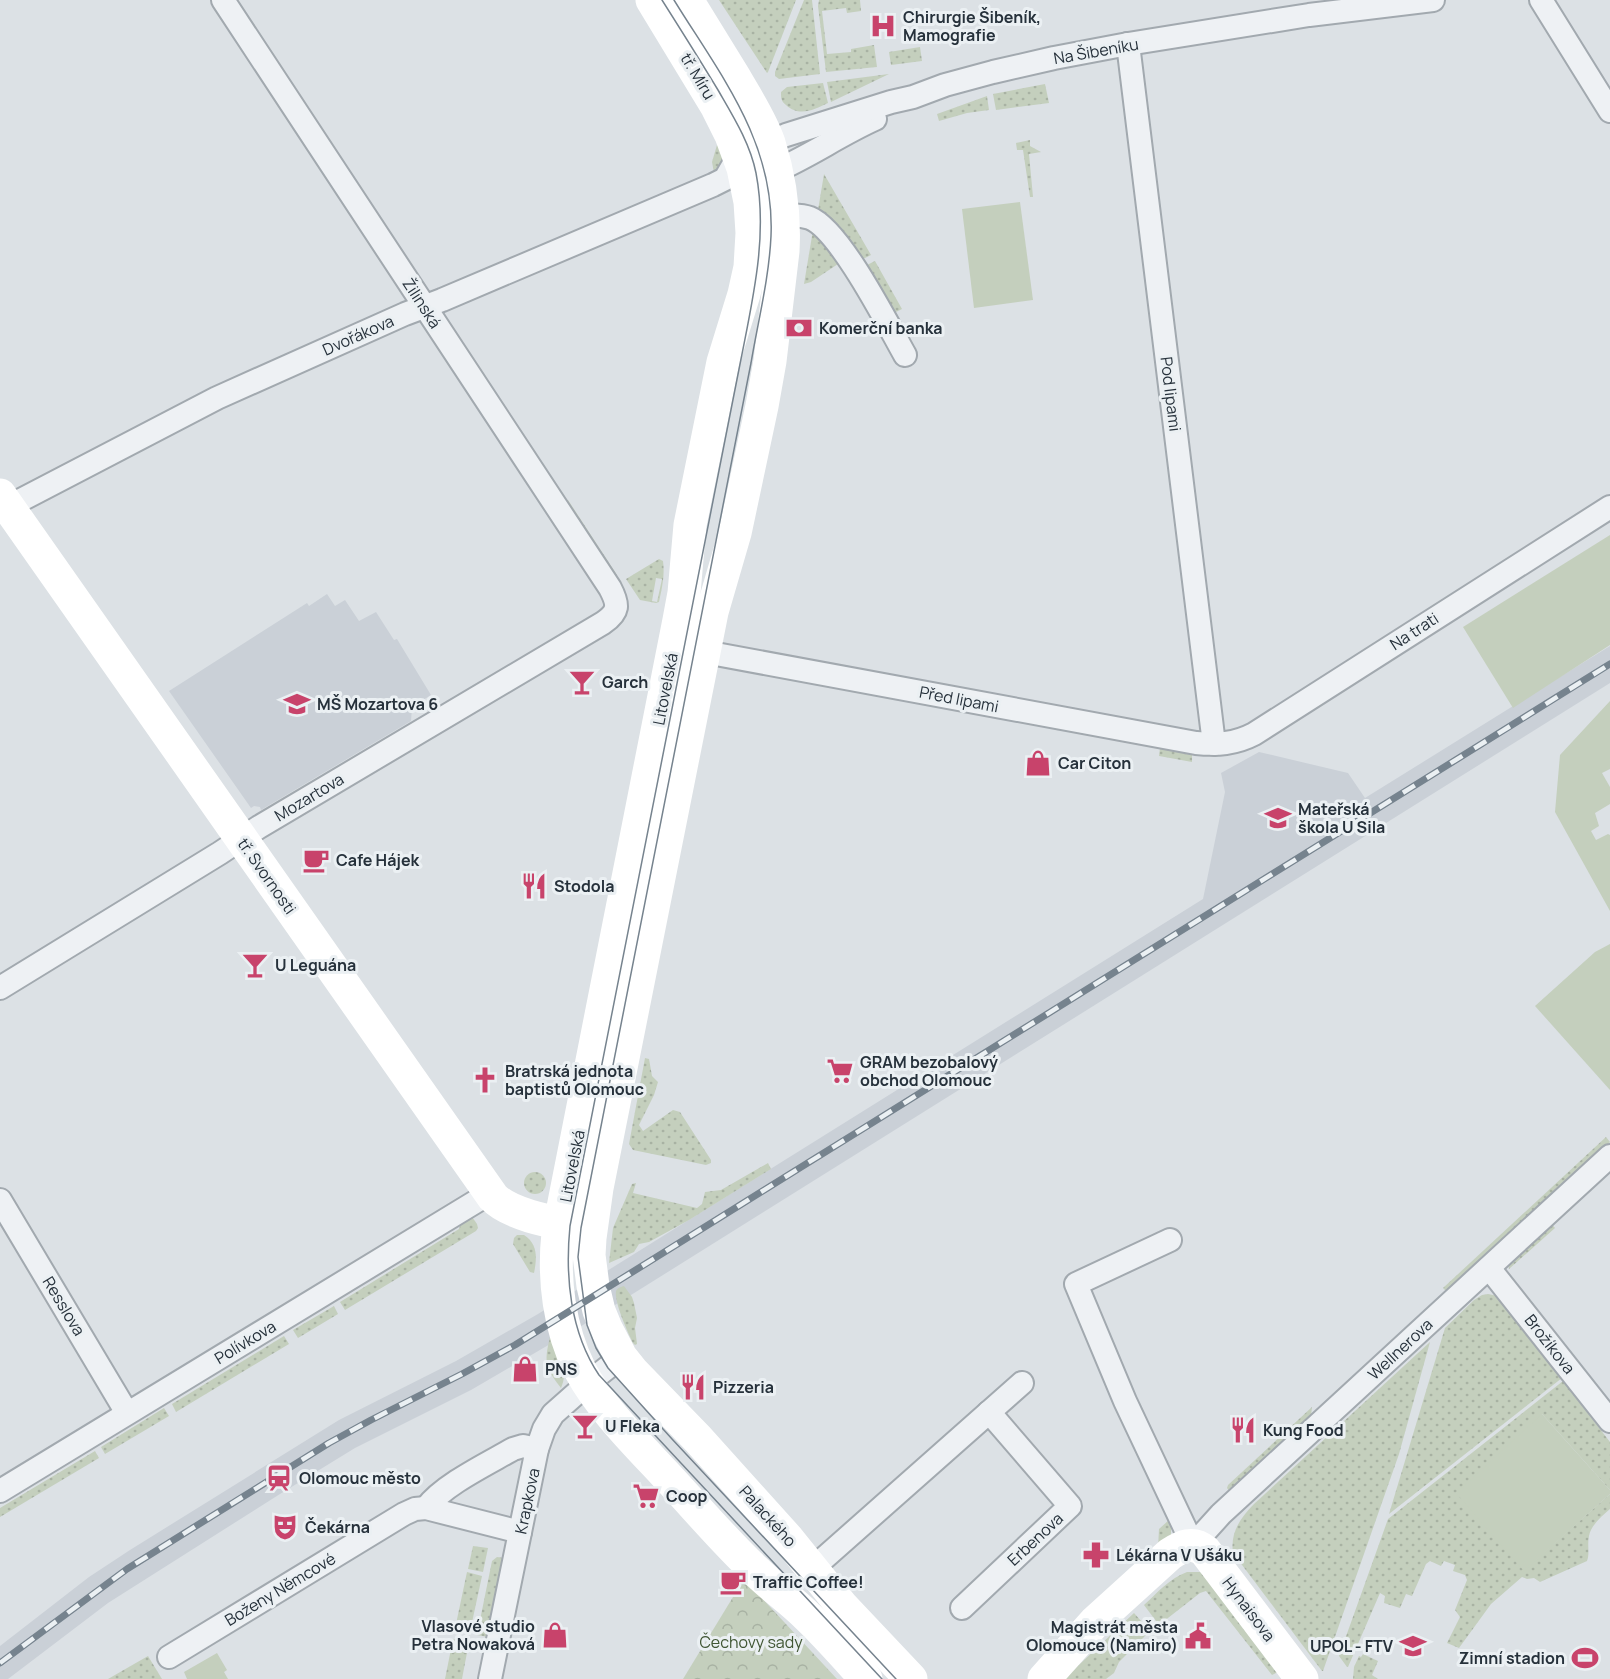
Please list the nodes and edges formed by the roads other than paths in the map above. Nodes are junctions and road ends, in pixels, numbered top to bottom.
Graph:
1 (223, 0) edge
2 (651, 0) edge
3 (687, 0) edge
4 (1433, 0) edge
5 (1542, 0) edge
6 (1128, 45) junction
7 (1610, 111) edge
8 (772, 157) junction
9 (737, 172) junction
10 (783, 216) junction
11 (425, 307) junction
12 (905, 355) dead end
13 (3, 504) edge
14 (1610, 507) edge
15 (617, 607) joint
16 (705, 652) junction
17 (1214, 744) junction
18 (241, 839) junction
19 (0, 988) edge
20 (1610, 1156) edge
21 (490, 1193) junction
22 (0, 1200) edge
23 (575, 1227) junction
24 (1170, 1240) dead end
25 (1489, 1268) junction
26 (621, 1357) junction
27 (588, 1383) junction
28 (1022, 1383) dead end
29 (989, 1412) junction
30 (127, 1413) junction
31 (1610, 1421) edge
32 (537, 1449) junction
33 (0, 1491) edge
34 (426, 1509) junction
35 (520, 1532) junction
36 (1193, 1545) junction
37 (813, 1568) junction
38 (962, 1608) dead end
39 (169, 1658) dead end
40 (490, 1679) edge
41 (866, 1679) edge
42 (911, 1679) edge
43 (1044, 1679) edge
44 (1302, 1679) edge

1 - 11 street, Žilinská
2 - 9 main road, tř. Míru
3 - 8 main road, tř. Míru
4 - 6 street, Na Šibeníku
5 - 7 street
6 - 8 street, Na Šibeníku
6 - 17 street, Pod lipami
8 - 9 street, Dvořákova
8 - 10 main road, Litovelská
9 - 11 street, Dvořákova
9 - 23 main road, Litovelská
10 - 12 street
10 - 16 main road, Litovelská
11 - 13 street, Dvořákova
11 - 15 street, Žilinská
13 - 18 main road, tř. Svornosti
14 - 17 street, Na trati
15 - 18 street, Mozartova
16 - 17 street, Před lipami
16 - 23 main road, Litovelská
18 - 19 street, Mozartova
18 - 21 main road, tř. Svornosti
20 - 25 street, Wellnerova
21 - 23 main road, tř. Svornosti
21 - 30 street, Polívkova
22 - 30 street, Resslova
23 - 26 main road, Litovelská
23 - 27 main road, Litovelská
24 - 36 street
25 - 31 street, Brožíkova
25 - 36 street, Wellnerova
26 - 27 street, Krapkova
26 - 37 main road, Palackého
27 - 32 street, Krapkova
27 - 41 main road
28 - 29 street
29 - 37 street
29 - 38 street, Erbenova
30 - 33 street, Polívkova
32 - 34 street, Boženy Němcové
32 - 35 street, Krapkova
34 - 35 street
34 - 39 street, Boženy Němcové
35 - 40 street, Krapkova
36 - 43 main road, Wellnerova
36 - 44 main road, Hynaisova
37 - 42 main road, Palackého

